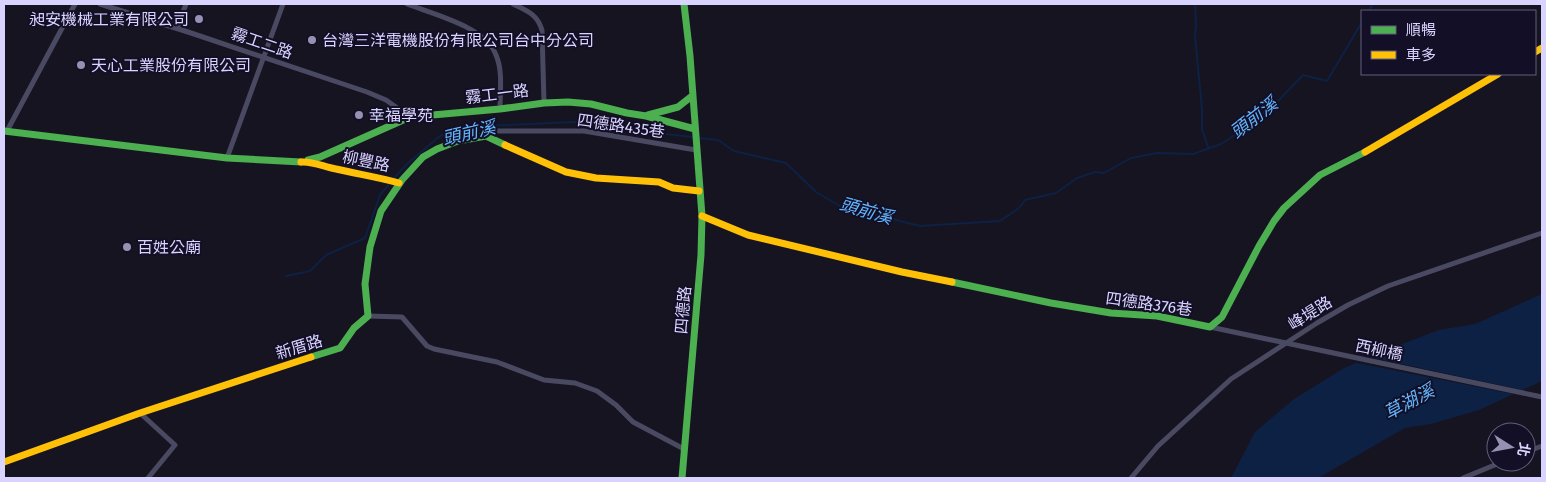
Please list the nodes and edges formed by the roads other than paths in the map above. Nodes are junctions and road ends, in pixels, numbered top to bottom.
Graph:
1 (75, 4) edge
2 (100, 4) edge
3 (186, 4) edge
4 (283, 4) edge
5 (407, 4) edge
6 (513, 4) edge
7 (684, 4) edge
8 (177, 28) junction
9 (263, 57) junction
10 (1496, 75) edge
11 (692, 96) junction
12 (544, 103) junction
13 (500, 109) junction
14 (646, 116) junction
15 (410, 117) junction
16 (6, 131) edge
17 (695, 131) junction
18 (486, 136) junction
19 (696, 147) junction
20 (227, 158) junction
21 (308, 161) junction
22 (399, 183) junction
23 (699, 191) junction
24 (702, 216) junction
25 (1542, 234) edge
26 (368, 316) junction
27 (1210, 327) junction
28 (1285, 344) junction
29 (1542, 397) edge
30 (140, 413) junction
31 (684, 449) junction
32 (4, 462) edge
33 (1486, 469) edge
34 (148, 478) edge
35 (682, 478) edge
36 (1131, 478) edge
37 (1463, 478) edge

1 - 16 street
2 - 8 street, 霧工二路
3 - 8 street
4 - 9 street
5 - 13 street
6 - 12 street
7 - 11 street
8 - 9 street, 霧工二路
9 - 15 street, 霧工二路
9 - 20 street
10 - 27 street, 四德路376巷
11 - 14 street
11 - 17 street
12 - 13 street, 霧工一路
12 - 14 street, 霧工一路
13 - 15 street, 霧工一路
14 - 17 street, 霧工一路
15 - 21 street, 霧工一路
16 - 20 street, 柳豐路
17 - 19 street, 四德路
18 - 19 street, 四德路435巷
18 - 22 street, 柳豐路
18 - 23 street
19 - 23 street, 四德路
20 - 21 street, 柳豐路
21 - 22 street, 柳豐路
22 - 26 street
23 - 24 street, 四德路
24 - 27 street, 四德路376巷
24 - 31 street, 四德路
25 - 28 street, 峰堤路
26 - 30 street, 新厝路
26 - 31 street
27 - 28 street, 西柳橋
28 - 29 street, 西柳橋
28 - 36 street, 峰堤路
30 - 32 street, 新厝路
30 - 34 street
31 - 35 street, 四德路
33 - 37 street

